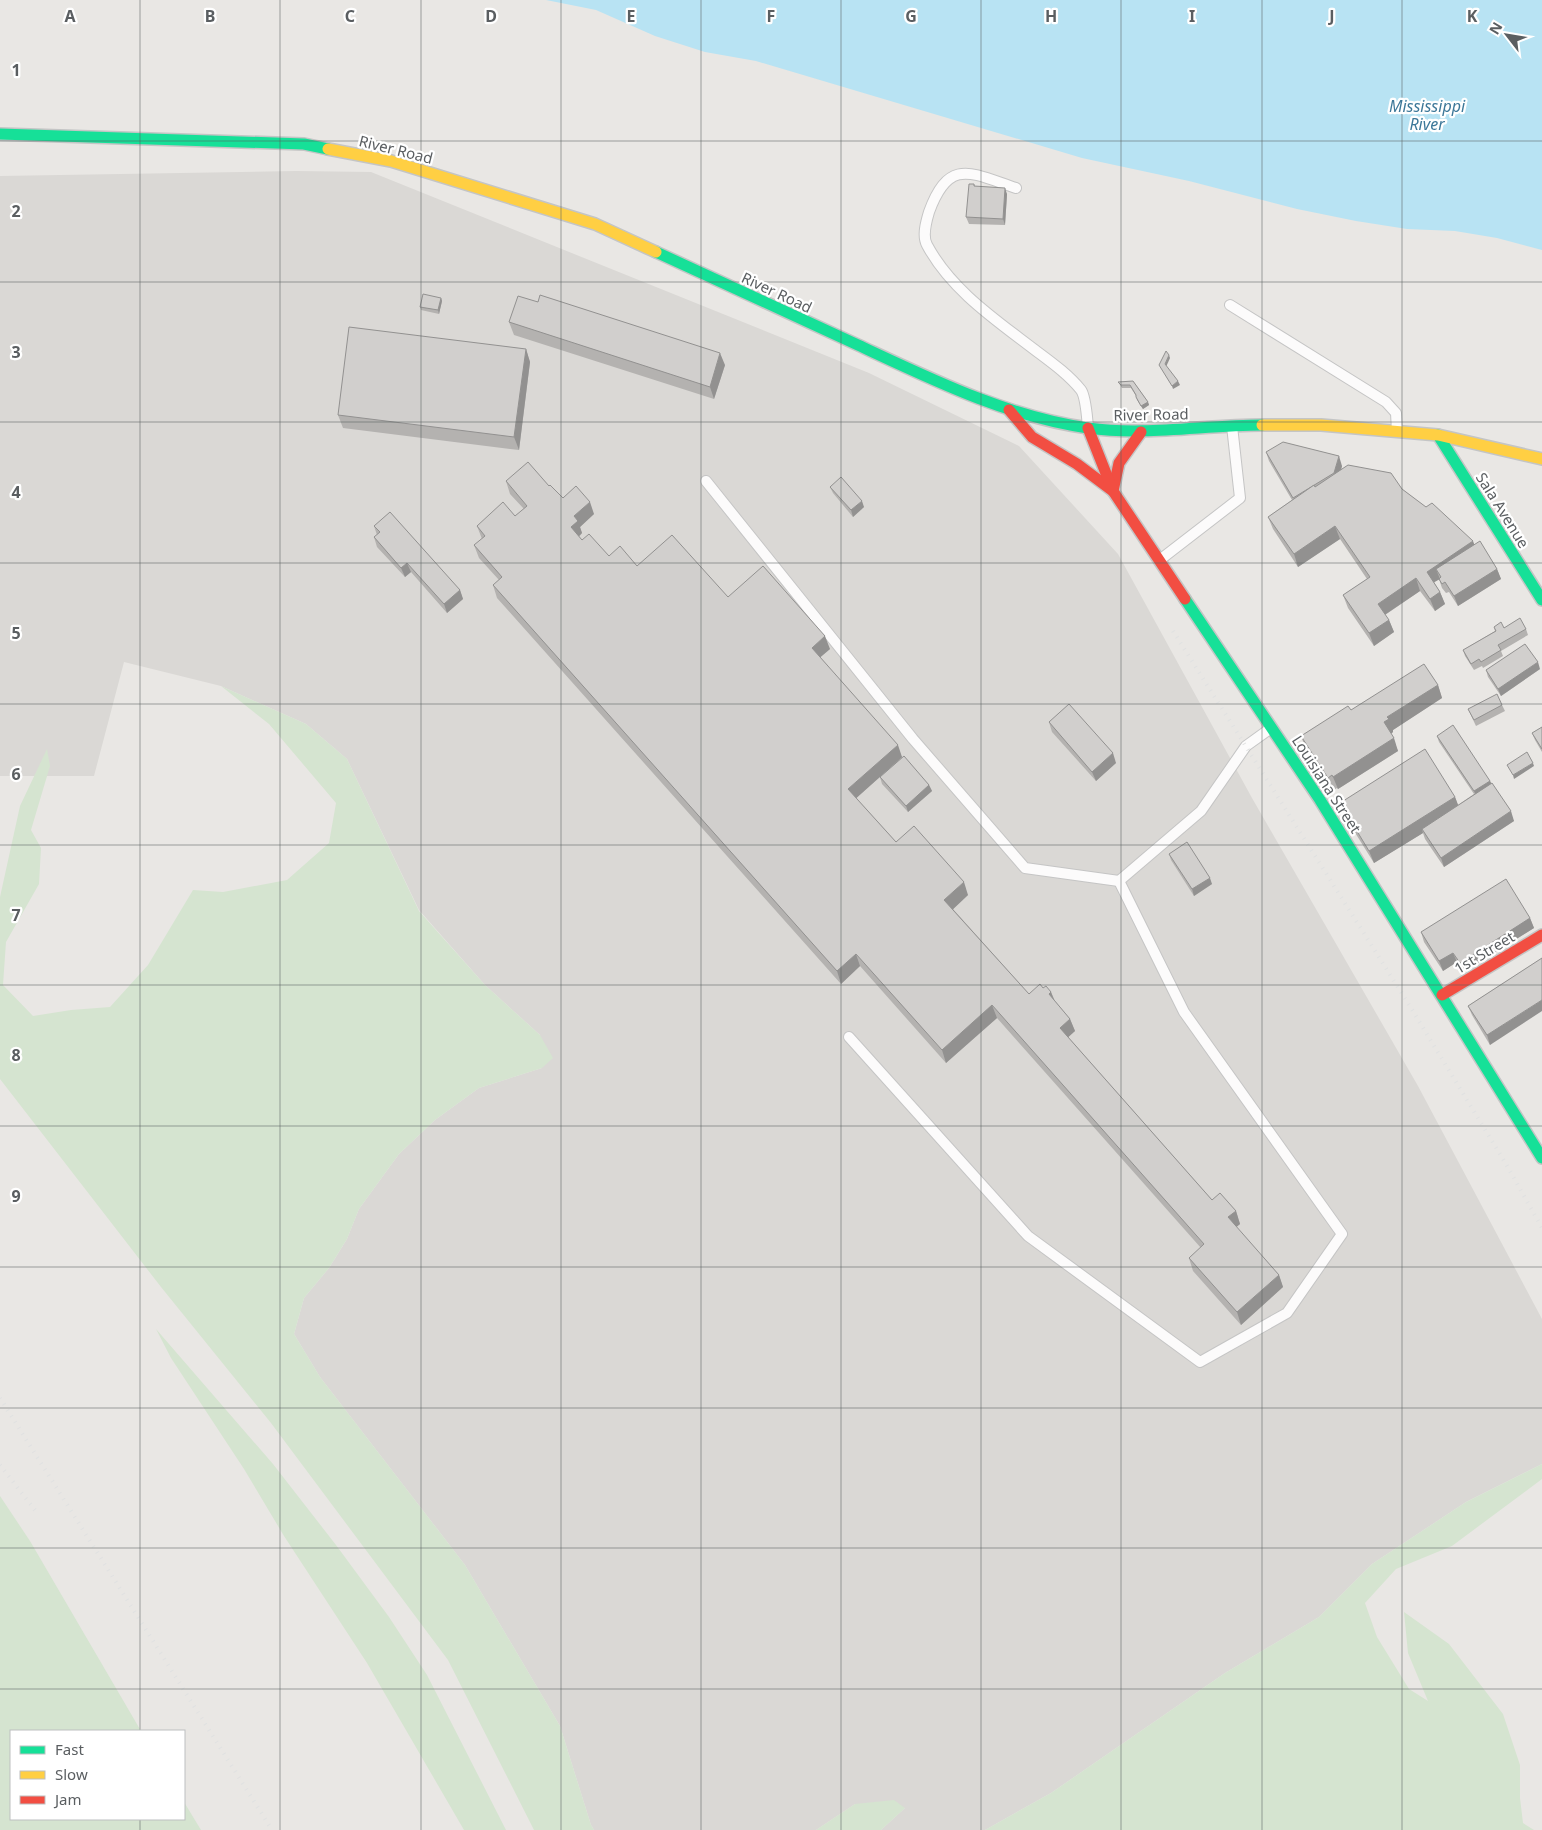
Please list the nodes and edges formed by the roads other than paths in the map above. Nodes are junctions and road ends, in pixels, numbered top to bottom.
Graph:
1 (0, 134) edge
2 (1016, 188) dead end
3 (1230, 305) dead end
4 (1009, 410) junction
5 (1232, 425) junction
6 (1088, 428) junction
7 (1397, 431) junction
8 (1141, 432) junction
9 (1438, 435) junction
10 (1542, 459) edge
11 (706, 481) dead end
12 (1113, 491) junction
13 (1160, 560) junction
14 (1542, 600) edge
15 (1272, 727) junction
16 (1119, 881) junction
17 (1542, 935) edge
18 (1442, 995) junction
19 (849, 1037) dead end
20 (1542, 1158) edge

1 - 4 main road, River Road
2 - 6 lane
3 - 7 lane
4 - 6 main road, River Road
4 - 12 main road
5 - 7 main road, River Road
5 - 8 main road, River Road
5 - 13 lane
6 - 8 main road, River Road
6 - 12 main road, Louisiana Street
7 - 9 main road, River Road
8 - 12 main road
9 - 10 main road, River Road
9 - 14 main road, Sala Avenue
11 - 16 lane
12 - 13 main road, Louisiana Street
13 - 15 main road, Louisiana Street
15 - 16 lane
15 - 18 main road, Louisiana Street
16 - 19 lane
17 - 18 main road, 1st Street
18 - 20 main road, Louisiana Street

